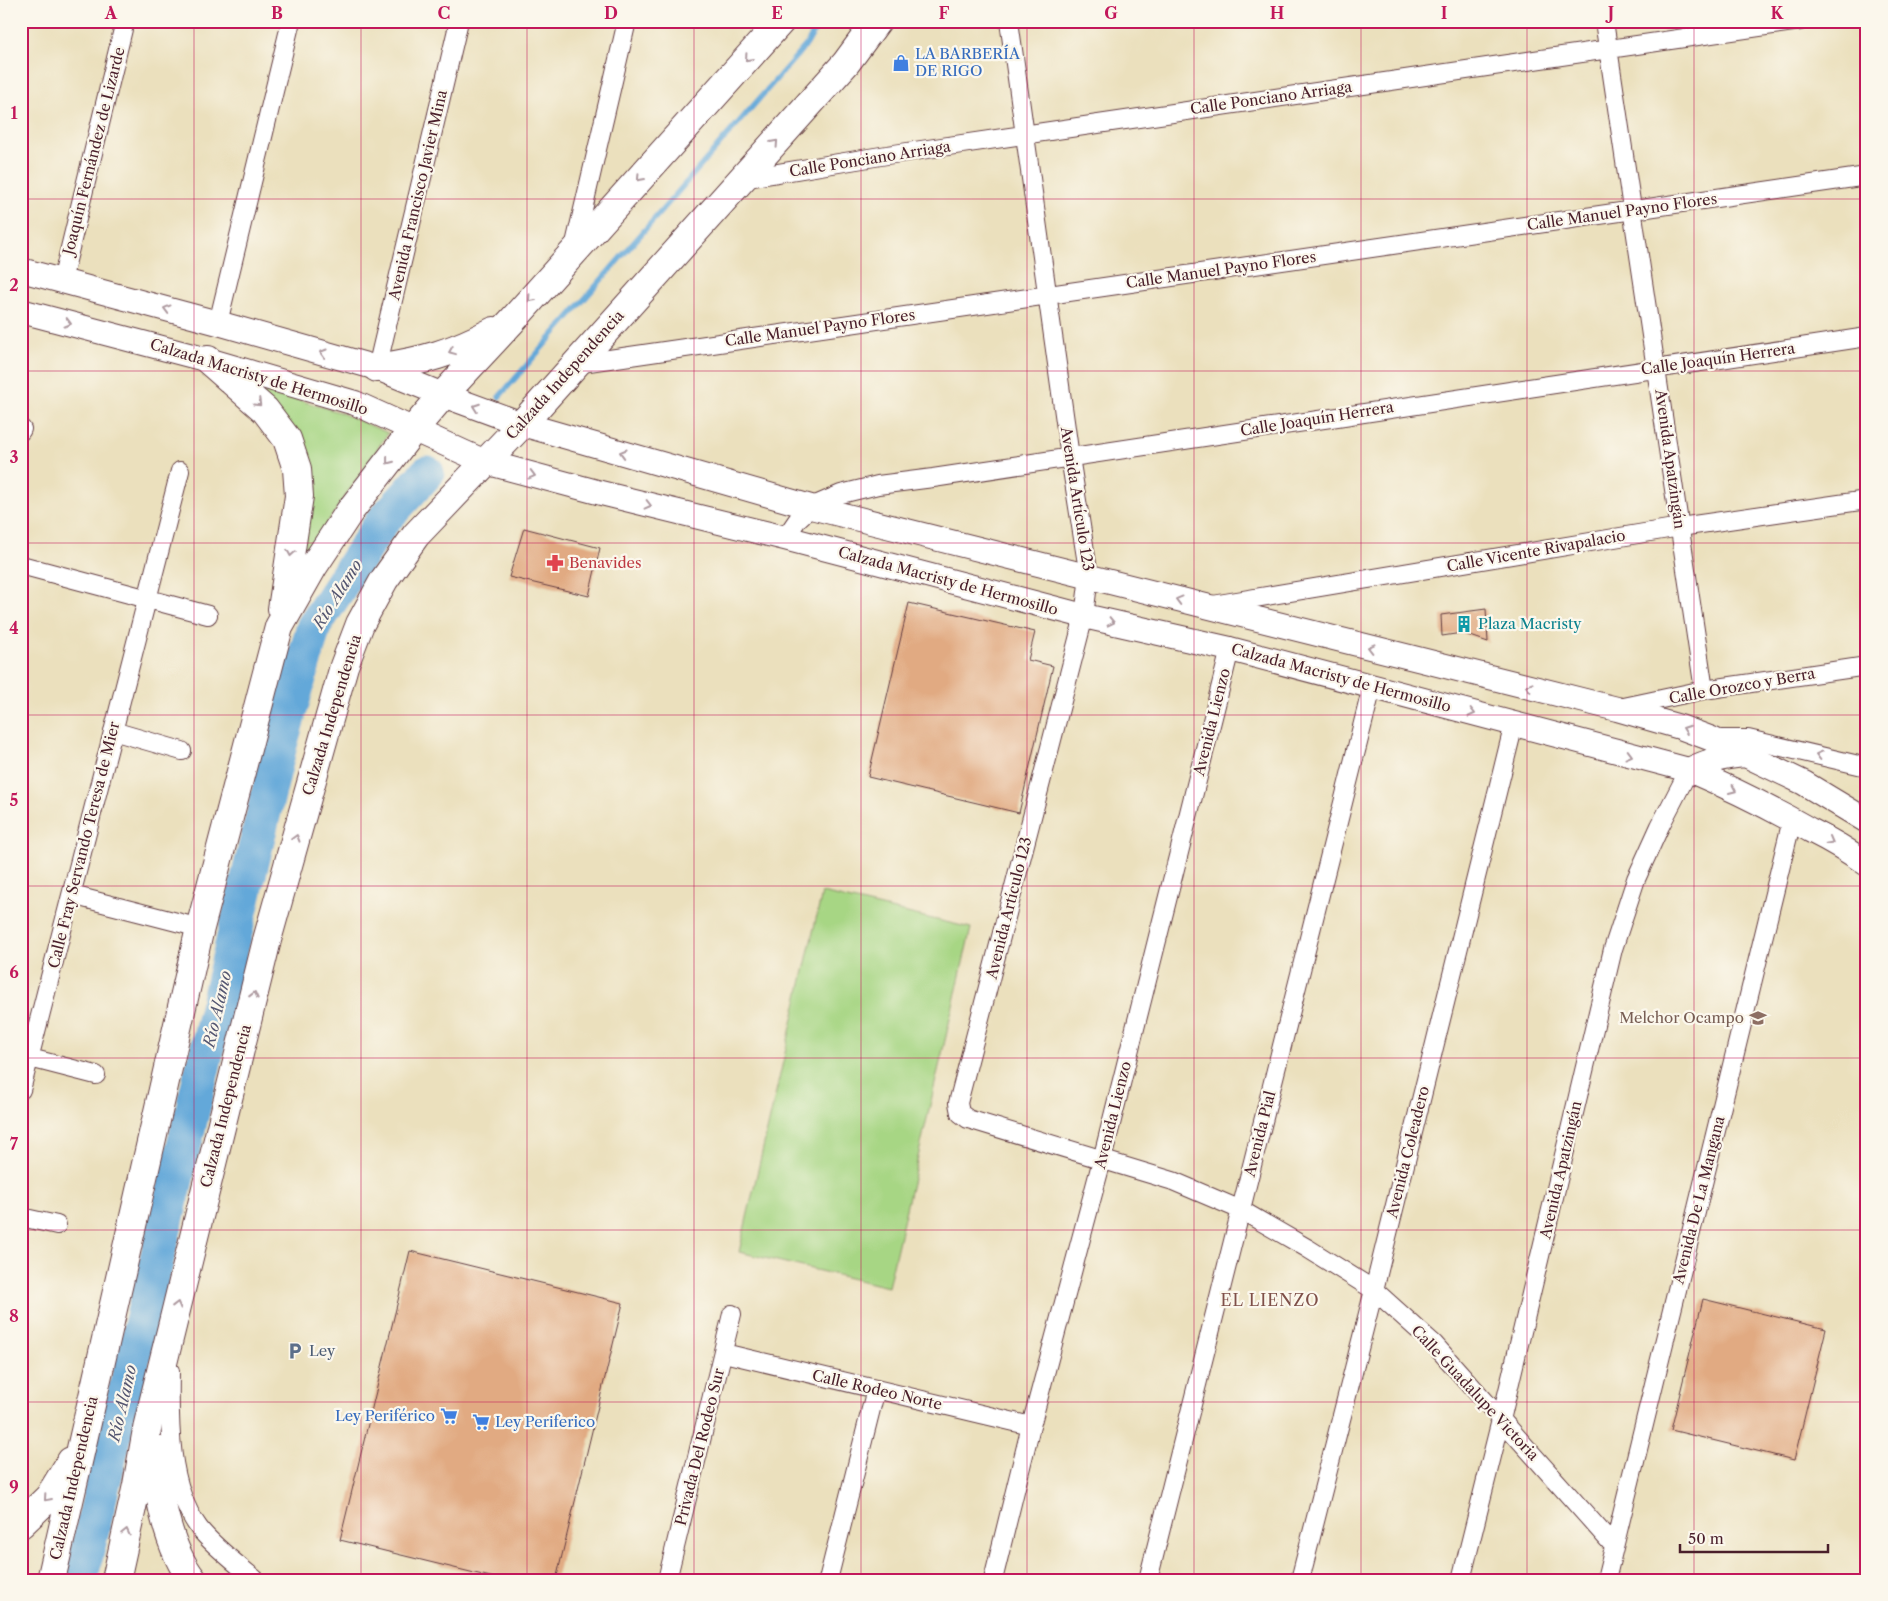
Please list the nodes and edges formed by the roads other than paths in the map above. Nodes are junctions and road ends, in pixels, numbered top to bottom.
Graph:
1 (125, 21) edge
2 (292, 21) edge
3 (459, 21) edge
4 (627, 21) edge
5 (781, 21) edge
6 (877, 21) edge
7 (1009, 21) edge
8 (1604, 21) edge
9 (1800, 21) edge
10 (1609, 48) junction
11 (1026, 135) junction
12 (1867, 176) edge
13 (742, 179) junction
14 (1633, 210) junction
15 (572, 253) junction
16 (21, 270) edge
17 (62, 281) junction
18 (1047, 296) junction
19 (21, 311) edge
20 (511, 322) junction
21 (218, 323) junction
22 (1867, 337) edge
23 (208, 360) junction
24 (575, 364) junction
25 (377, 368) junction
26 (1656, 368) junction
27 (443, 395) junction
28 (522, 424) junction
29 (414, 430) junction
30 (1070, 457) junction
31 (485, 462) junction
32 (180, 470) dead end
33 (1867, 500) edge
34 (811, 507) junction
35 (1680, 527) junction
36 (785, 538) junction
37 (21, 565) edge
38 (1089, 576) junction
39 (147, 600) junction
40 (1205, 607) junction
41 (208, 616) dead end
42 (1084, 616) junction
43 (279, 627) junction
44 (1230, 649) junction
45 (1867, 666) edge
46 (1372, 688) junction
47 (1704, 690) junction
48 (1617, 709) junction
49 (1514, 724) junction
50 (113, 732) junction
51 (1712, 739) junction
52 (182, 751) dead end
53 (1746, 755) junction
54 (1867, 767) edge
55 (1689, 770) junction
56 (1792, 820) junction
57 (1867, 821) edge
58 (1867, 864) edge
59 (72, 895) junction
60 (200, 928) junction
61 (30, 1058) junction
62 (96, 1075) dead end
63 (21, 1090) edge
64 (960, 1113) joint
65 (1102, 1160) junction
66 (1241, 1210) junction
67 (21, 1216) edge
68 (57, 1225) dead end
69 (1374, 1290) junction
70 (732, 1314) dead end
71 (171, 1332) junction
72 (724, 1353) junction
73 (876, 1389) junction
74 (1502, 1420) junction
75 (148, 1424) junction
76 (1031, 1426) junction
77 (83, 1443) junction
78 (21, 1524) edge
79 (1614, 1546) junction
80 (51, 1580) edge
81 (116, 1580) edge
82 (193, 1580) edge
83 (256, 1580) edge
84 (667, 1580) edge
85 (828, 1580) edge
86 (993, 1580) edge
87 (1148, 1580) edge
88 (1300, 1580) edge
89 (1461, 1580) edge
90 (1606, 1580) edge

1 - 17 street, Joaquín Fernández de Lizarde
2 - 21 street
3 - 25 street, Avenida Francisco Javier Mina
4 - 15 street
5 -> 15 main road, Calzada Independencia
13 -> 6 main road, Calzada Independencia
7 - 11 street, Avenida Artículo 123
8 - 10 street, Avenida Apatzingán
9 - 10 street, Calle Ponciano Arriaga
10 - 11 street, Calle Ponciano Arriaga
10 - 14 street, Avenida Apatzingán
11 - 13 street, Calle Ponciano Arriaga
11 - 18 street, Avenida Artículo 123
12 - 14 street, Calle Manuel Payno Flores
13 - 24 main road, Calzada Independencia
14 - 18 street, Calle Manuel Payno Flores
14 - 26 street, Avenida Apatzingán
15 -> 20 main road, Calzada Independencia
16 - 17 main road
21 -> 17 main road
18 - 24 street, Calle Manuel Payno Flores
18 - 30 street, Avenida Artículo 123
19 -> 23 main road, Calzada Macristy de Hermosillo
20 -> 25 main road
20 - 27 main road, Calzada Independencia
25 -> 21 main road
22 - 26 street, Calle Joaquín Herrera
23 - 29 main road, Calzada Macristy de Hermosillo
23 -> 43 main road
24 - 28 main road, Calzada Independencia
25 - 27 main road
26 - 30 street, Calle Joaquín Herrera
26 - 35 street, Avenida Apatzingán
28 -> 27 main road
27 - 29 main road, Calzada Independencia
28 - 31 main road, Calzada Independencia
34 -> 28 main road
29 - 31 main road, Calzada Macristy de Hermosillo
29 -> 43 main road, Calzada Independencia
30 - 34 street, Calle Joaquín Herrera
30 - 38 street, Avenida Artículo 123
31 -> 36 main road, Calzada Macristy de Hermosillo
71 -> 31 main road, Calzada Independencia
32 - 39 street, Calle Fray Servando Teresa de Mier
33 - 35 street, Calle Vicente Rivapalacio
34 - 36 street, Calle Joaquín Herrera
34 - 38 main road
35 - 40 street, Calle Vicente Rivapalacio
35 - 47 street, Avenida Apatzingán
36 - 42 main road, Calzada Macristy de Hermosillo
37 - 39 street
40 -> 38 main road
38 - 42 street, Avenida Artículo 123
39 - 41 street
39 - 50 street, Calle Fray Servando Teresa de Mier
48 -> 40 main road
42 -> 44 main road, Calzada Macristy de Hermosillo
42 - 64 street, Avenida Artículo 123
43 - 60 main road, Calzada Independencia
44 - 46 main road, Calzada Macristy de Hermosillo
44 - 65 street, Avenida Lienzo
45 - 47 street, Calle Orozco y Berra
46 -> 49 main road, Calzada Macristy de Hermosillo
46 - 66 street, Avenida Pial
47 - 48 street, Calle Orozco y Berra
51 -> 48 main road
49 -> 55 main road, Calzada Macristy de Hermosillo
49 - 69 street, Avenida Coleadero
50 - 52 street
50 - 59 street, Calle Fray Servando Teresa de Mier
51 - 53 main road
54 -> 51 street
53 - 55 main road
53 - 57 main road
55 -> 56 main road, Calzada Macristy de Hermosillo
55 - 74 street, Avenida Apatzingán
56 -> 58 main road, Calzada Macristy de Hermosillo
56 - 79 street, Avenida De La Mangana
59 - 60 street
59 - 61 street, Calle Fray Servando Teresa de Mier
60 - 77 main road, Calzada Independencia
61 - 62 street
61 - 63 street, Calle Fray Servando Teresa de Mier
64 - 65 street, Calle Guadalupe Victoria
65 - 66 street, Calle Guadalupe Victoria
65 - 76 street, Avenida Lienzo
66 - 69 street, Calle Guadalupe Victoria
66 - 87 street, Avenida Pial
67 - 68 street
69 - 74 street, Calle Guadalupe Victoria
69 - 88 street, Avenida Coleadero
70 - 72 street, Privada Del Rodeo Sur
71 - 75 main road, Calzada Independencia
71 - 83 street
72 - 73 street, Calle Rodeo Norte
72 - 84 street, Privada Del Rodeo Sur
73 - 76 street, Calle Rodeo Norte
73 - 85 street
74 - 79 street, Calle Guadalupe Victoria
74 - 89 street, Avenida Apatzingán
81 -> 75 main road, Calzada Independencia
75 - 82 main road
76 - 86 street, Avenida Lienzo
77 -> 78 main road
77 - 80 main road, Calzada Independencia
79 - 90 street, Avenida De La Mangana

